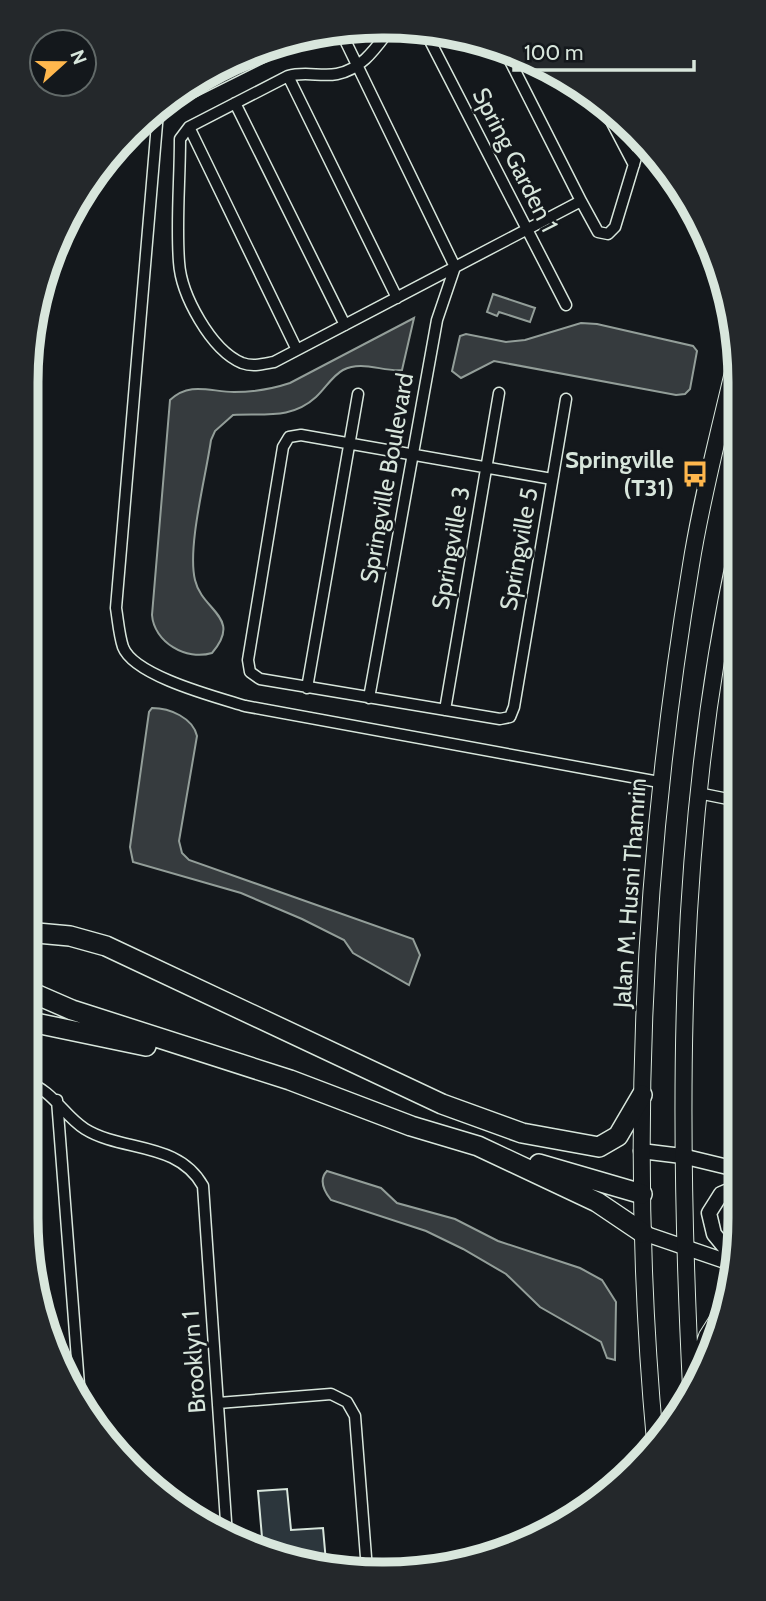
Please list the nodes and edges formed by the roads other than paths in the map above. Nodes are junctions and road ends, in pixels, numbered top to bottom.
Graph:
1 (383, 38) edge
2 (345, 40) edge
3 (430, 41) edge
4 (511, 64) edge
5 (357, 66) junction
6 (288, 76) junction
7 (235, 103) junction
8 (157, 123) edge
9 (189, 127) junction
10 (615, 129) edge
11 (638, 151) edge
12 (634, 164) junction
13 (581, 201) junction
14 (527, 230) junction
15 (455, 267) junction
16 (397, 298) junction
17 (566, 305) dead end
18 (345, 325) junction
19 (297, 350) junction
20 (499, 393) dead end
21 (358, 394) dead end
22 (728, 396) edge
23 (566, 399) dead end
24 (349, 444) junction
25 (412, 455) junction
26 (487, 468) junction
27 (552, 480) junction
28 (728, 605) edge
29 (307, 688) junction
30 (369, 698) junction
31 (445, 710) junction
32 (659, 782) junction
33 (698, 793) junction
34 (728, 799) edge
35 (38, 933) edge
36 (38, 995) edge
37 (38, 1024) edge
38 (290, 1080) junction
39 (38, 1089) edge
40 (642, 1095) junction
41 (57, 1100) junction
42 (478, 1146) junction
43 (641, 1151) junction
44 (682, 1156) junction
45 (728, 1167) edge
46 (728, 1192) edge
47 (642, 1194) junction
48 (643, 1233) junction
49 (684, 1249) junction
50 (726, 1249) edge
51 (725, 1260) edge
52 (690, 1373) edge
53 (78, 1378) edge
54 (218, 1403) junction
55 (654, 1430) edge
56 (227, 1525) edge
57 (365, 1562) edge

1 - 5 street
2 - 5 street
3 - 14 street, Spring Garden 1
4 - 13 street
5 - 6 street
5 - 15 street
6 - 7 street
6 - 16 street
7 - 9 street
7 - 18 street
8 - 32 street
9 - 19 street
9 - 19 street
10 - 12 street
11 - 12 street
12 - 13 street
13 - 14 street
14 - 15 street
14 - 17 street, Spring Garden 1
15 - 16 street
15 - 25 street, Springville Boulevard
16 - 18 street
18 - 19 street
20 - 26 street, Springville 3
21 - 24 street
22 - 32 main road, Jalan M. Husni Thamrin
23 - 27 street, Springville 5
24 - 25 street
24 - 29 street
24 - 29 street
25 - 26 street
25 - 30 street, Springville Boulevard
26 - 27 street
26 - 31 street, Springville 3
27 - 31 street, Springville 5
28 - 33 main road
29 - 30 street
30 - 31 street
32 - 40 main road, Jalan M. Husni Thamrin
33 - 34 street
33 - 44 main road
35 - 40 highway
36 - 38 highway
37 - 38 highway
38 - 42 highway
39 - 41 street
40 - 43 main road, Jalan M. Husni Thamrin
41 - 53 street
41 - 54 street, Brooklyn 1
42 - 47 highway
42 - 48 highway
43 - 44 street
43 - 47 main road, Jalan M. Husni Thamrin
44 - 45 street
44 - 49 main road
46 - 50 street
47 - 48 main road, Jalan M. Husni Thamrin
48 - 49 street
48 - 55 main road, Jalan M. Husni Thamrin
49 - 51 street
49 - 52 main road
54 - 56 street, Brooklyn 1
54 - 57 street

